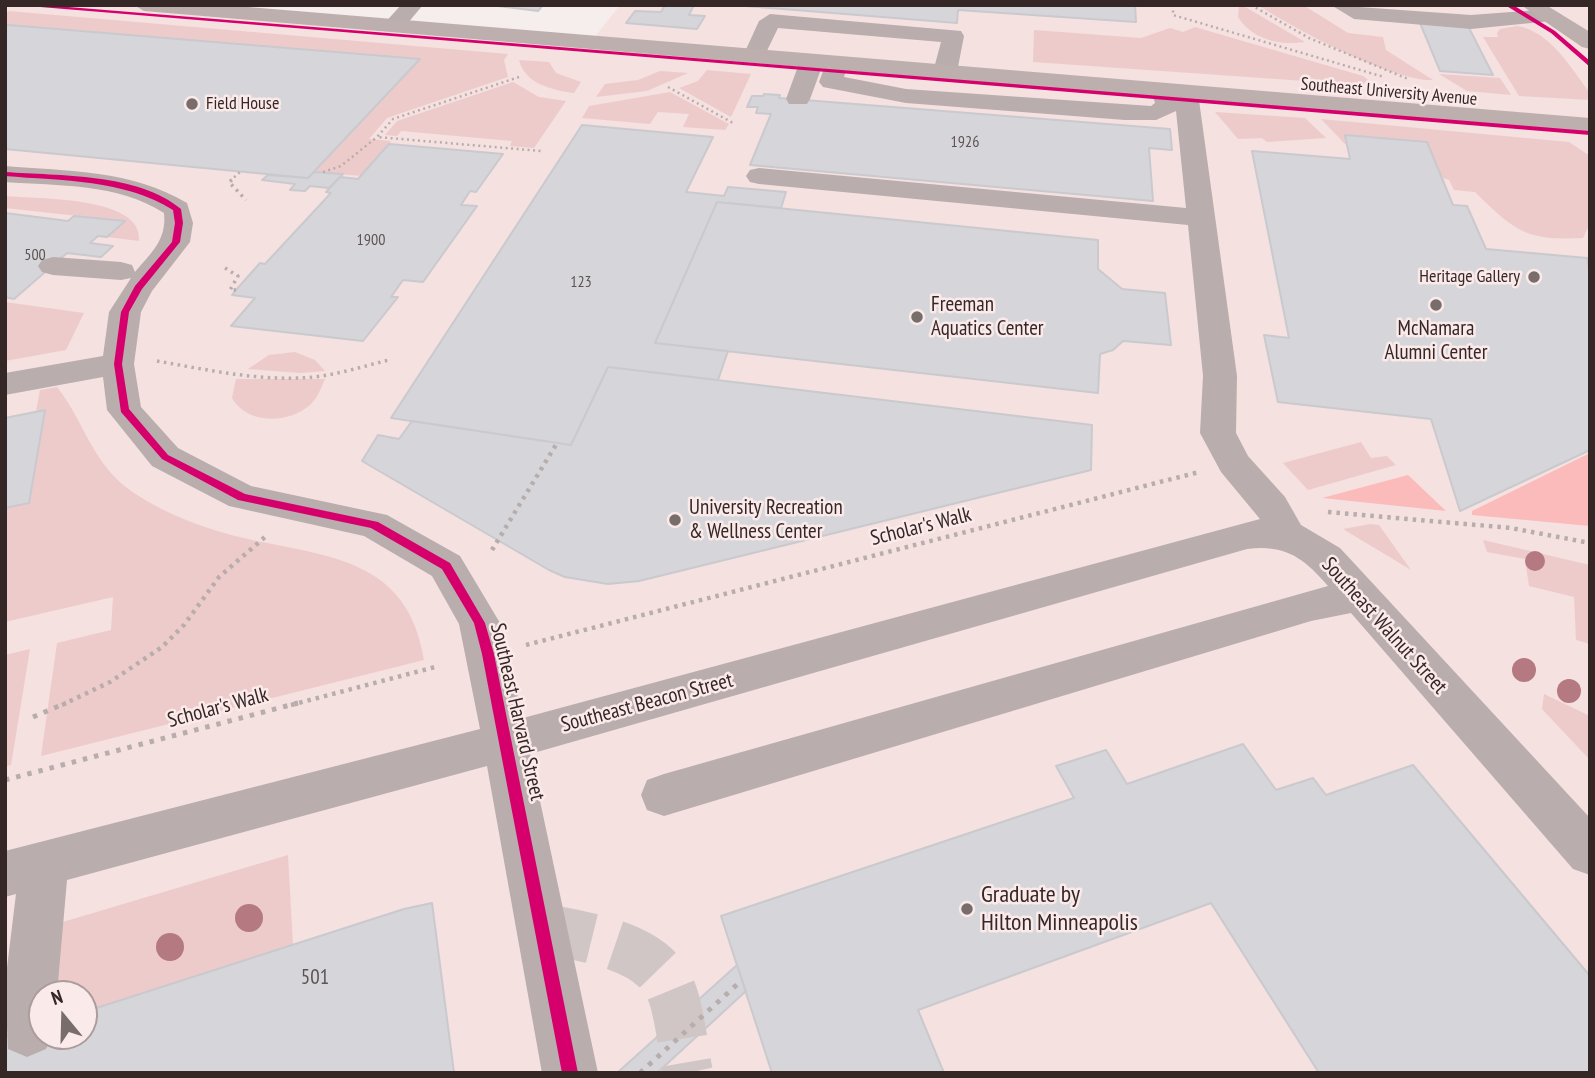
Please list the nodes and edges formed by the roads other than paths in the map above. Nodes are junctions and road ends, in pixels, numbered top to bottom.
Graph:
1 (413, 5) edge
2 (1341, 5) edge
3 (1465, 5) edge
4 (1531, 5) edge
5 (153, 6) edge
6 (1551, 15) junction
7 (1504, 18) junction
8 (393, 26) junction
9 (1590, 42) edge
10 (754, 57) junction
11 (945, 72) junction
12 (825, 77) junction
13 (1175, 91) junction
14 (797, 99) dead end
15 (1590, 111) edge
16 (1590, 126) edge
17 (5, 174) edge
18 (759, 176) dead end
19 (1202, 218) junction
20 (53, 266) dead end
21 (121, 271) dead end
22 (135, 362) junction
23 (5, 384) edge
24 (1287, 535) junction
25 (1358, 596) junction
26 (505, 740) junction
27 (664, 795) dead end
28 (1590, 853) edge
29 (24, 869) edge
30 (27, 1030) dead end
31 (570, 1073) edge

1 - 8 street
2 - 7 street
3 - 7 street
4 - 6 main road
5 - 8 main road, Southeast University Avenue
6 - 7 street
6 - 9 main road
8 - 10 main road, Southeast University Avenue
10 - 11 street
10 - 12 main road, Southeast University Avenue
11 - 12 main road, Southeast University Avenue
11 - 13 main road, Southeast University Avenue
12 - 13 street
12 - 14 street
13 - 15 main road
13 - 16 main road, Southeast University Avenue
13 - 19 street
17 - 22 street, Southeast Harvard Street
18 - 19 street
19 - 24 street
20 - 21 street
22 - 23 street
22 - 26 street, Southeast Harvard Street
24 - 25 street, Southeast Walnut Street
24 - 26 street, Southeast Beacon Street
25 - 27 street
25 - 28 street, Southeast Walnut Street
26 - 29 street, Southeast Beacon Street
26 - 31 street, Southeast Harvard Street
29 - 30 street

